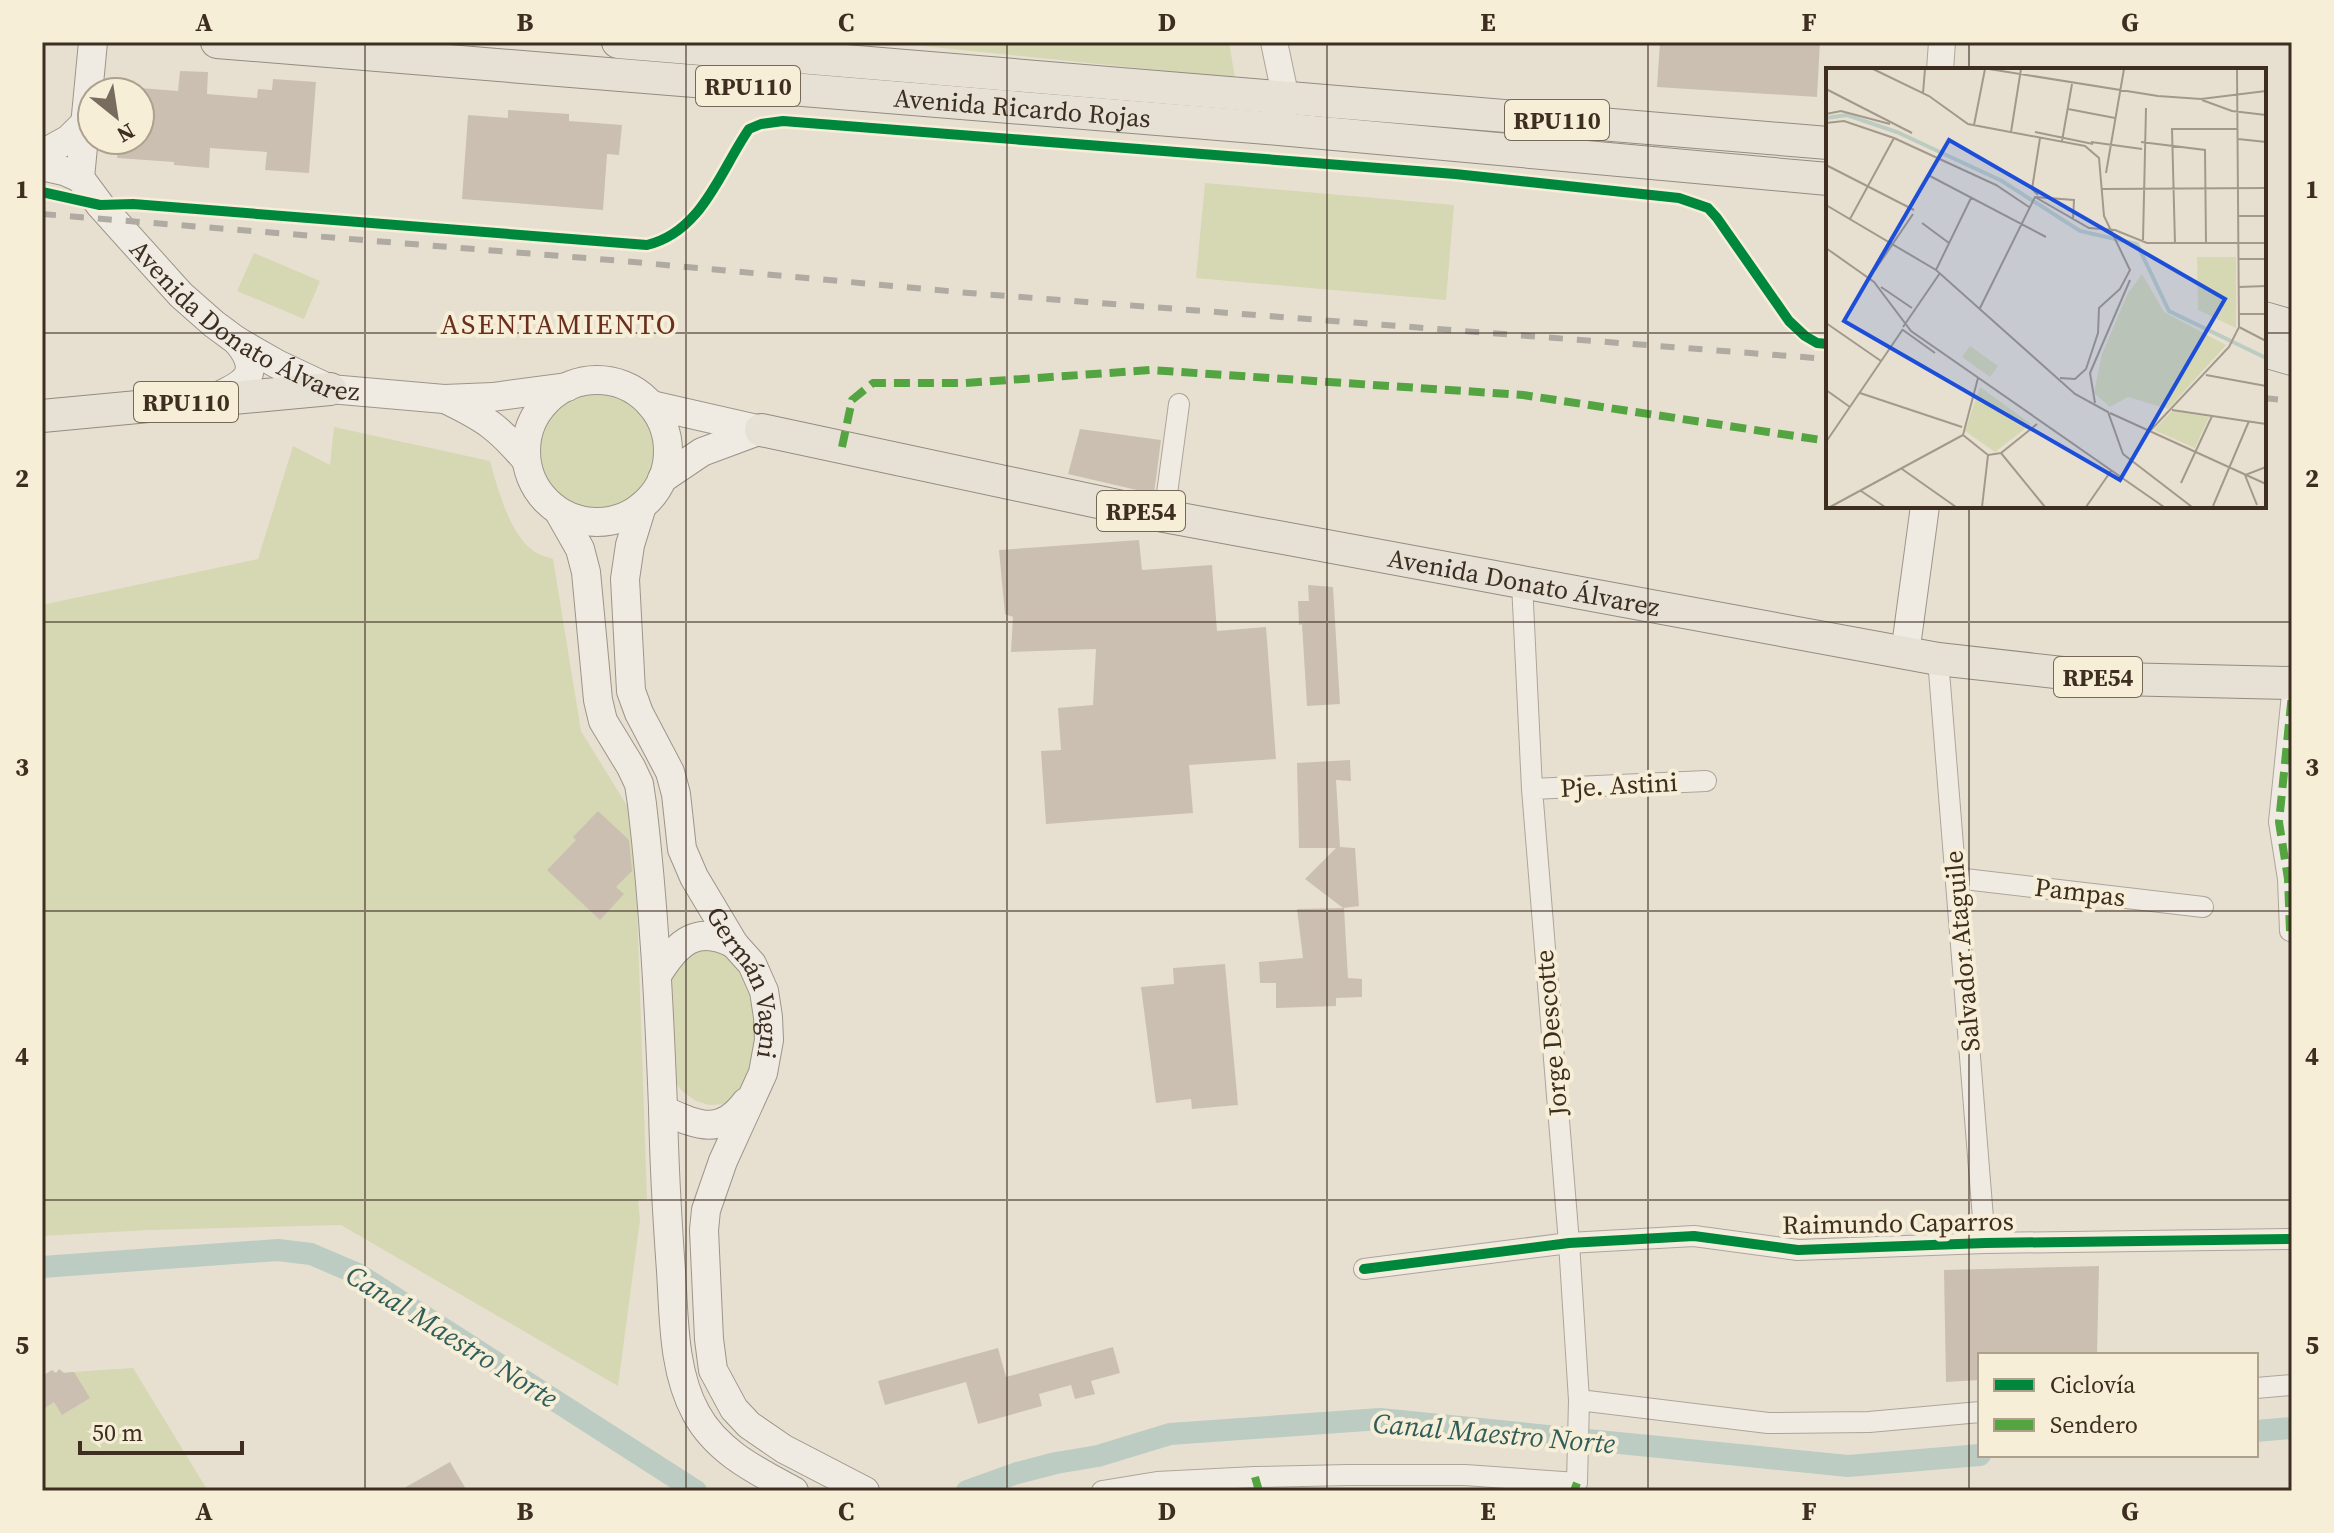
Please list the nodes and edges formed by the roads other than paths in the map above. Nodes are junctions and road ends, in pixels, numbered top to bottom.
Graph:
1 (93, 42) edge
2 (217, 42) edge
3 (618, 42) edge
4 (1274, 42) edge
5 (1942, 42) edge
6 (739, 47) edge
7 (1940, 68) edge
8 (612, 75) junction
9 (90, 76) edge
10 (1282, 114) junction
11 (76, 132) edge
12 (1826, 143) edge
13 (42, 154) edge
14 (82, 156) edge
15 (42, 166) edge
16 (80, 178) junction
17 (1826, 179) edge
18 (2266, 319) edge
19 (2292, 326) edge
20 (237, 341) junction
21 (2292, 348) edge
22 (2266, 349) edge
23 (2266, 350) edge
24 (2292, 359) edge
25 (567, 387) junction
26 (330, 389) junction
27 (444, 399) junction
28 (209, 400) junction
29 (1179, 404) dead end
30 (651, 405) junction
31 (42, 416) edge
32 (761, 430) junction
33 (526, 460) junction
34 (662, 479) junction
35 (642, 506) junction
36 (1925, 508) edge
37 (559, 512) junction
38 (1164, 516) junction
39 (1522, 583) junction
40 (1905, 654) junction
41 (1938, 659) junction
42 (2292, 683) edge
43 (2292, 694) edge
44 (1706, 781) dead end
45 (1532, 789) junction
46 (1956, 878) junction
47 (2203, 907) dead end
48 (2290, 931) edge
49 (734, 944) junction
50 (658, 974) junction
51 (754, 1093) junction
52 (663, 1110) junction
53 (2292, 1239) edge
54 (1569, 1243) junction
55 (1985, 1243) junction
56 (1364, 1269) dead end
57 (2292, 1385) edge
58 (2258, 1388) edge
59 (1579, 1400) junction
60 (1978, 1412) edge
61 (1576, 1480) edge
62 (1257, 1484) edge
63 (863, 1490) edge
64 (794, 1491) edge
65 (1102, 1491) edge

1 - 9 main road
2 - 8 main road, Avenida Ricardo Rojas / RPU110
3 - 6 main road, Avenida Ricardo Rojas / RPU110
4 - 10 street
5 - 7 street
6 - 8 main road
6 - 10 main road, Avenida Ricardo Rojas / RPU110
8 - 10 main road, Avenida Ricardo Rojas / RPU110
10 - 12 main road, Avenida Ricardo Rojas / RPU110
10 - 17 main road, Avenida Ricardo Rojas / RPU110
11 - 13 main road
14 - 16 main road
15 - 16 main road
16 - 20 main road, Avenida Donato Álvarez / RPU110
18 - 19 main road
20 - 26 main road, Avenida Donato Álvarez / RPU110
20 - 28 main road
21 - 22 main road
23 - 24 main road
25 - 27 main road, Avenida Donato Álvarez
25 - 30 main road
25 - 33 main road
26 - 27 main road, Avenida Donato Álvarez
26 - 28 main road, RPU110
27 - 33 main road, Avenida Donato Álvarez
28 - 31 main road, RPU110
29 - 38 street
30 - 32 main road, Avenida Donato Álvarez
30 - 34 main road
32 - 34 main road
32 - 38 main road, Avenida Donato Álvarez / RPE54
33 - 37 main road
34 - 35 main road
35 - 37 main road
35 - 49 main road, Germán Vagni
36 - 40 main road
37 - 50 main road, Germán Vagni
38 - 39 main road, Avenida Donato Álvarez / RPE54
39 - 40 main road, Avenida Donato Álvarez / RPE54
39 - 45 street, Jorge Descotte
40 - 41 main road, Avenida Donato Álvarez / RPE54
41 - 42 main road, Avenida Donato Álvarez / RPE54
41 - 46 street, Salvador Ataguile
43 - 48 street
44 - 45 street, Pje. Astini
45 - 54 street, Jorge Descotte
46 - 47 street, Pampas
46 - 55 street, Salvador Ataguile
49 - 50 main road
49 - 51 main road, Germán Vagni
50 - 52 main road, Germán Vagni
51 - 52 main road
51 - 63 main road, Germán Vagni
52 - 64 main road, Germán Vagni
53 - 55 street, Raimundo Caparros
54 - 55 street, Raimundo Caparros
54 - 56 street, Raimundo Caparros
54 - 59 street, Jorge Descotte
57 - 58 street
59 - 60 street
59 - 61 street, Jorge Descotte
61 - 62 street
62 - 65 street

